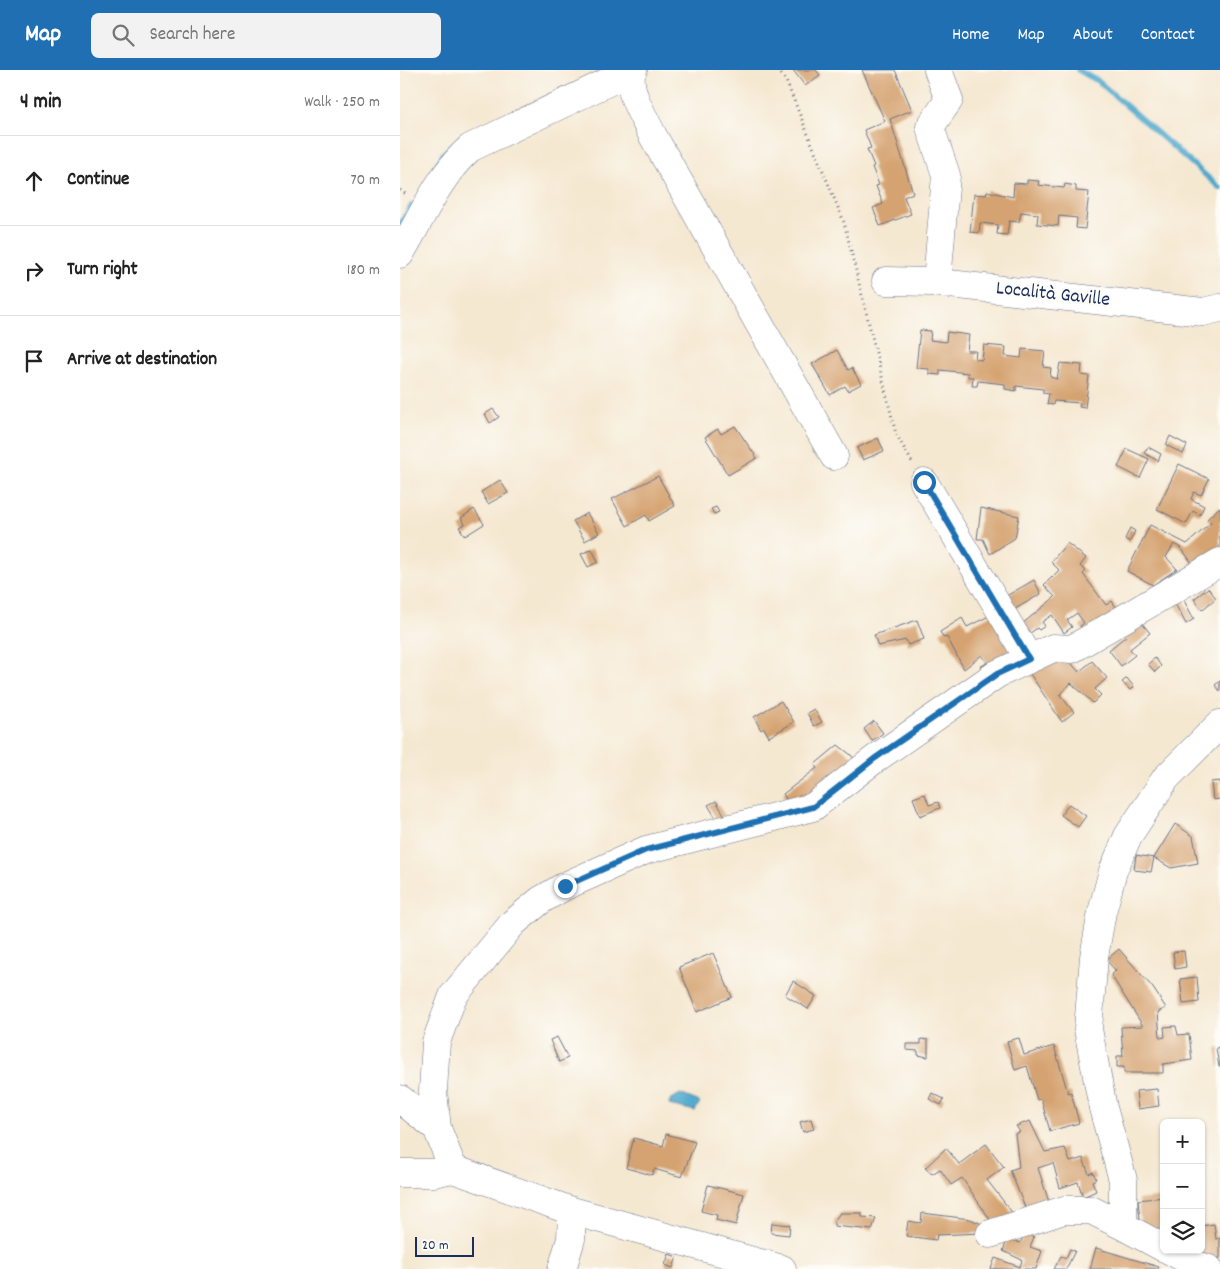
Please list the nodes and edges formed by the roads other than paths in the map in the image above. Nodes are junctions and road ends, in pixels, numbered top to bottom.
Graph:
1 (632, 70) edge
2 (938, 70) edge
3 (400, 254) edge
4 (886, 281) dead end
5 (937, 282) junction
6 (1220, 308) edge
7 (834, 456) dead end
8 (924, 482) road end
9 (1220, 562) edge
10 (1029, 659) junction
11 (1220, 724) edge
12 (400, 1099) edge
13 (437, 1128) junction
14 (452, 1169) junction
15 (400, 1173) edge
16 (572, 1211) junction
17 (1123, 1226) junction
18 (990, 1234) dead end
19 (1160, 1246) edge
20 (562, 1269) edge
21 (782, 1269) edge

1 - 3 street
1 - 7 street
2 - 5 street
4 - 5 street, Località Gaville
5 - 6 street, Località Gaville
8 - 10 street
9 - 10 street
10 - 13 street
11 - 17 street
12 - 13 street
13 - 14 street
14 - 15 street
14 - 16 street
16 - 20 street
16 - 21 street
17 - 18 street
17 - 19 street

